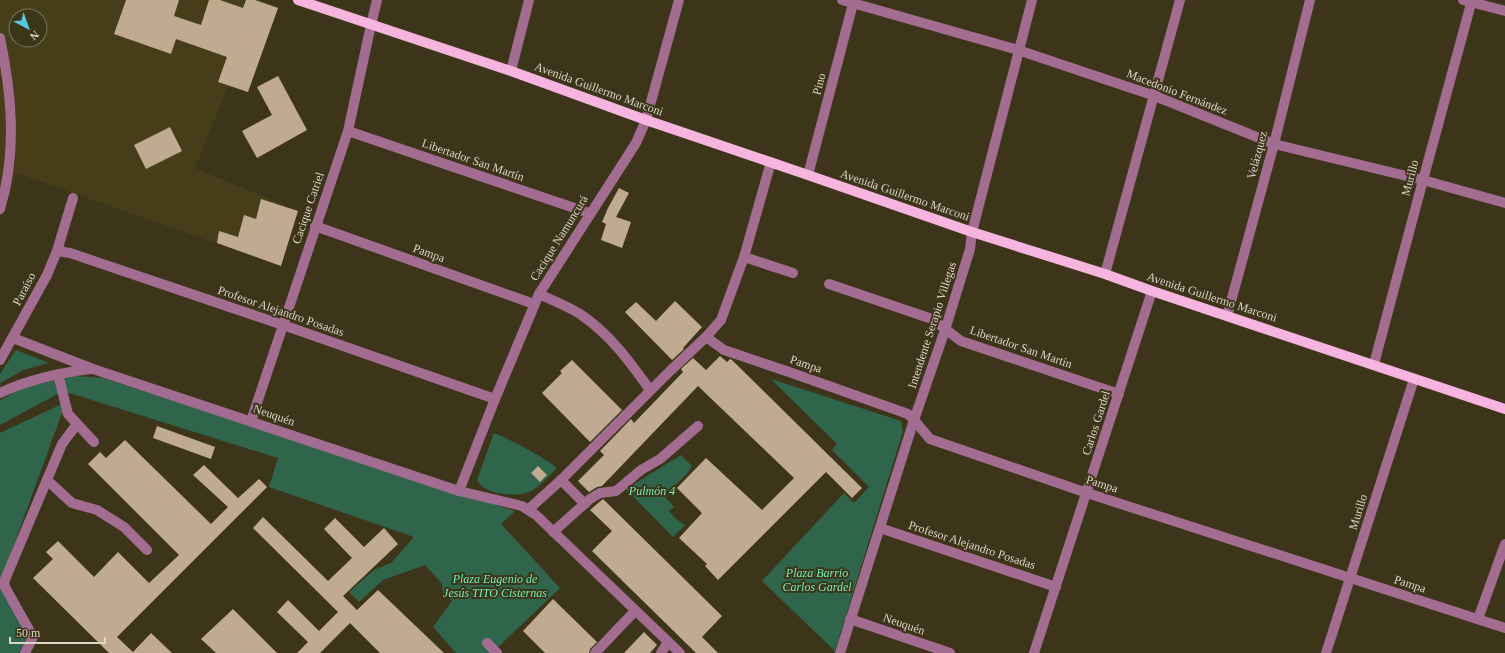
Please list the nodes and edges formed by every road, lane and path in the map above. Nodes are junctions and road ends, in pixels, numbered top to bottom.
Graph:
1 (298, 0) edge
2 (378, 0) edge
3 (528, 0) edge
4 (679, 0) edge
5 (842, 0) edge
6 (1032, 0) edge
7 (1180, 0) edge
8 (1310, 0) edge
9 (854, 1) edge
10 (1469, 1) edge
11 (1505, 11) edge
12 (370, 25) junction
13 (0, 38) edge
14 (1018, 50) junction
15 (511, 72) junction
16 (1155, 96) junction
17 (646, 120) junction
18 (348, 131) junction
19 (1274, 144) junction
20 (771, 162) junction
21 (808, 175) junction
22 (1422, 180) junction
23 (74, 198) dead end
24 (1505, 203) edge
25 (0, 209) edge
26 (590, 213) junction
27 (315, 226) junction
28 (972, 232) junction
29 (57, 251) junction
30 (744, 257) junction
31 (793, 274) dead end
32 (1105, 274) junction
33 (829, 284) dead end
34 (1152, 292) junction
35 (539, 294) junction
36 (534, 304) junction
37 (1227, 316) junction
38 (283, 325) junction
39 (946, 330) junction
40 (706, 337) junction
41 (13, 338) junction
42 (0, 360) edge
43 (1374, 364) junction
44 (93, 369) junction
45 (58, 374) junction
46 (1414, 378) junction
47 (650, 390) junction
48 (0, 393) edge
49 (1119, 394) junction
50 (495, 399) junction
51 (1505, 409) edge
52 (914, 420) junction
53 (251, 421) junction
54 (77, 424) junction
55 (698, 426) dead end
56 (94, 442) dead end
57 (46, 480) junction
58 (561, 480) junction
59 (459, 491) junction
60 (1087, 493) junction
61 (585, 504) junction
62 (529, 509) junction
63 (880, 528) junction
64 (553, 532) junction
65 (1505, 544) edge
66 (147, 550) dead end
67 (1351, 579) junction
68 (1056, 587) junction
69 (635, 611) junction
70 (850, 619) junction
71 (1478, 620) junction
72 (1505, 628) edge
73 (668, 642) junction
74 (487, 643) dead end
75 (25, 653) edge
76 (497, 653) edge
77 (594, 653) edge
78 (661, 653) edge
79 (680, 653) edge
80 (840, 653) edge
81 (950, 653) edge
82 (1034, 653) edge
83 (1326, 653) edge

1 - 12 main road, Avenida Guillermo Marconi
2 - 12 street, Cacique Catriel
3 - 15 street
4 - 17 street, Cacique Namuncurá
5 - 9 street, Macedonio Fernández
6 - 14 street, Intendente Serapio Villegas
7 - 16 street
8 - 19 street, Velázquez
9 - 14 street, Macedonio Fernández
9 - 21 street, Pino
10 - 11 street
10 - 22 street, Murillo
12 - 15 main road, Avenida Guillermo Marconi
12 - 18 street, Cacique Catriel
13 - 25 street
14 - 16 street, Macedonio Fernández
14 - 28 street, Intendente Serapio Villegas
15 - 17 main road, Avenida Guillermo Marconi
16 - 19 street, Macedonio Fernández
16 - 32 street
17 - 20 main road, Avenida Guillermo Marconi
17 - 26 street, Cacique Namuncurá
18 - 26 street, Libertador San Martín
18 - 27 street, Cacique Catriel
19 - 22 street, Macedonio Fernández
19 - 37 street, Velázquez
20 - 21 main road, Avenida Guillermo Marconi
20 - 30 street
21 - 28 main road, Avenida Guillermo Marconi
22 - 24 street, Macedonio Fernández
22 - 43 street, Murillo
23 - 29 street, Paraíso
26 - 35 street, Cacique Namuncurá
27 - 36 street, Pampa
27 - 38 street, Cacique Catriel
28 - 32 main road, Avenida Guillermo Marconi
28 - 39 street, Intendente Serapio Villegas
29 - 38 street, Profesor Alejandro Posadas
29 - 41 street, Paraíso
30 - 31 street
30 - 40 street
32 - 34 main road, Avenida Guillermo Marconi
33 - 39 street, Libertador San Martín
34 - 37 main road, Avenida Guillermo Marconi
34 - 49 street, Carlos Gardel
35 - 36 street, Cacique Namuncurá
35 - 47 street
36 - 50 street, Cacique Namuncurá
37 - 43 main road, Avenida Guillermo Marconi
38 - 50 street, Profesor Alejandro Posadas
38 - 53 street, Cacique Catriel
39 - 49 street, Libertador San Martín
39 - 52 street, Intendente Serapio Villegas
40 - 47 street
40 - 52 street, Pampa
41 - 42 street, Paraíso
41 - 44 street, Neuquén
43 - 46 main road, Avenida Guillermo Marconi
44 - 45 street
44 - 53 street, Neuquén
45 - 48 street
45 - 54 street
46 - 51 main road, Avenida Guillermo Marconi
46 - 67 street, Murillo
47 - 58 street
49 - 60 street, Carlos Gardel
50 - 59 street, Cacique Namuncurá
52 - 60 street, Pampa
52 - 63 street, Intendente Serapio Villegas
53 - 59 street, Neuquén
54 - 56 street
54 - 57 street
55 - 61 street
57 - 66 street
57 - 75 street
58 - 61 street
58 - 62 street
59 - 62 street, Neuquén
60 - 67 street, Pampa
60 - 68 street, Carlos Gardel
61 - 64 street
62 - 64 street
63 - 68 street, Profesor Alejandro Posadas
63 - 70 street, Intendente Serapio Villegas
64 - 69 street
65 - 71 street
67 - 71 street, Pampa
67 - 83 street, Murillo
68 - 82 street, Carlos Gardel
69 - 73 street
69 - 77 street
70 - 80 street, Intendente Serapio Villegas
70 - 81 street, Neuquén
71 - 72 street, Pampa
73 - 78 street
73 - 79 street
74 - 76 street

